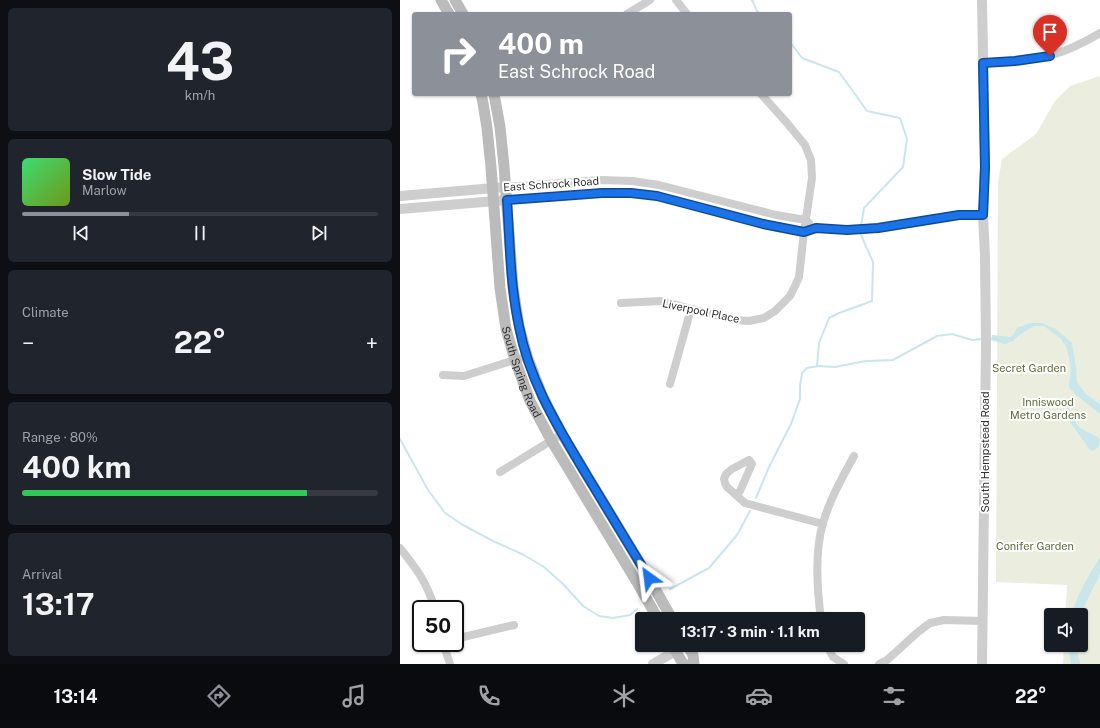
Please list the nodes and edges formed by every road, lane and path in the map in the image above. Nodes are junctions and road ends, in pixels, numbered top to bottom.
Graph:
1 (441, 0) edge
2 (455, 0) edge
3 (650, 0) edge
4 (676, 0) edge
5 (982, 0) edge
6 (448, 12) edge
7 (462, 12) edge
8 (630, 12) edge
9 (685, 12) edge
10 (1100, 33) edge
11 (983, 63) junction
12 (481, 96) edge
13 (494, 96) edge
14 (763, 96) edge
15 (506, 187) junction
16 (493, 188) junction
17 (400, 196) edge
18 (494, 200) junction
19 (507, 200) junction
20 (400, 209) edge
21 (983, 215) junction
22 (806, 220) junction
23 (816, 228) junction
24 (804, 232) junction
25 (621, 303) dead end
26 (692, 310) junction
27 (527, 356) junction
28 (515, 360) junction
29 (443, 375) dead end
30 (670, 384) dead end
31 (562, 434) junction
32 (551, 440) junction
33 (854, 456) dead end
34 (500, 472) dead end
35 (736, 495) dead end
36 (823, 524) junction
37 (400, 548) edge
38 (432, 600) edge
39 (654, 612) edge
40 (668, 612) edge
41 (820, 612) edge
42 (983, 621) junction
43 (514, 625) dead end
44 (464, 637) edge
45 (446, 652) edge
46 (669, 652) edge
47 (676, 652) edge
48 (830, 652) edge
49 (694, 660) edge
50 (681, 663) edge
51 (450, 664) edge
52 (653, 664) edge
53 (844, 664) edge
54 (879, 664) edge
55 (982, 664) edge

1 - 6 main road
2 - 7 main road
3 - 8 street
4 - 9 street
5 - 11 street, South Hempstead Road
10 - 11 street
11 - 21 street, South Hempstead Road
12 - 16 main road, South Spring Road
13 - 15 main road, South Spring Road
14 - 22 street, Liverpool Place
15 - 16 street, East Schrock Road
15 - 19 main road, South Spring Road
15 - 22 street, East Schrock Road
16 - 17 street, East Schrock Road
16 - 18 main road, South Spring Road
18 - 19 street, East Schrock Road
18 - 20 street, East Schrock Road
18 - 28 main road, South Spring Road
19 - 24 street, East Schrock Road
19 - 27 main road, South Spring Road
21 - 23 street, East Schrock Road
21 - 42 street, South Hempstead Road
22 - 23 street, East Schrock Road
22 - 24 street, Liverpool Place
23 - 24 street, East Schrock Road
24 - 26 street, Liverpool Place
25 - 26 street, Liverpool Place
26 - 30 street
27 - 28 street
27 - 31 main road, South Spring Road
28 - 29 street
28 - 32 main road, South Spring Road
31 - 32 street
31 - 40 main road, South Spring Road
32 - 34 street
32 - 39 main road, South Spring Road
33 - 36 street
35 - 36 street
36 - 41 street
37 - 38 street
42 - 54 street
42 - 55 street, South Hempstead Road
43 - 44 street
45 - 51 street
46 - 52 street
47 - 50 main road
48 - 53 street
49 - 50 street

